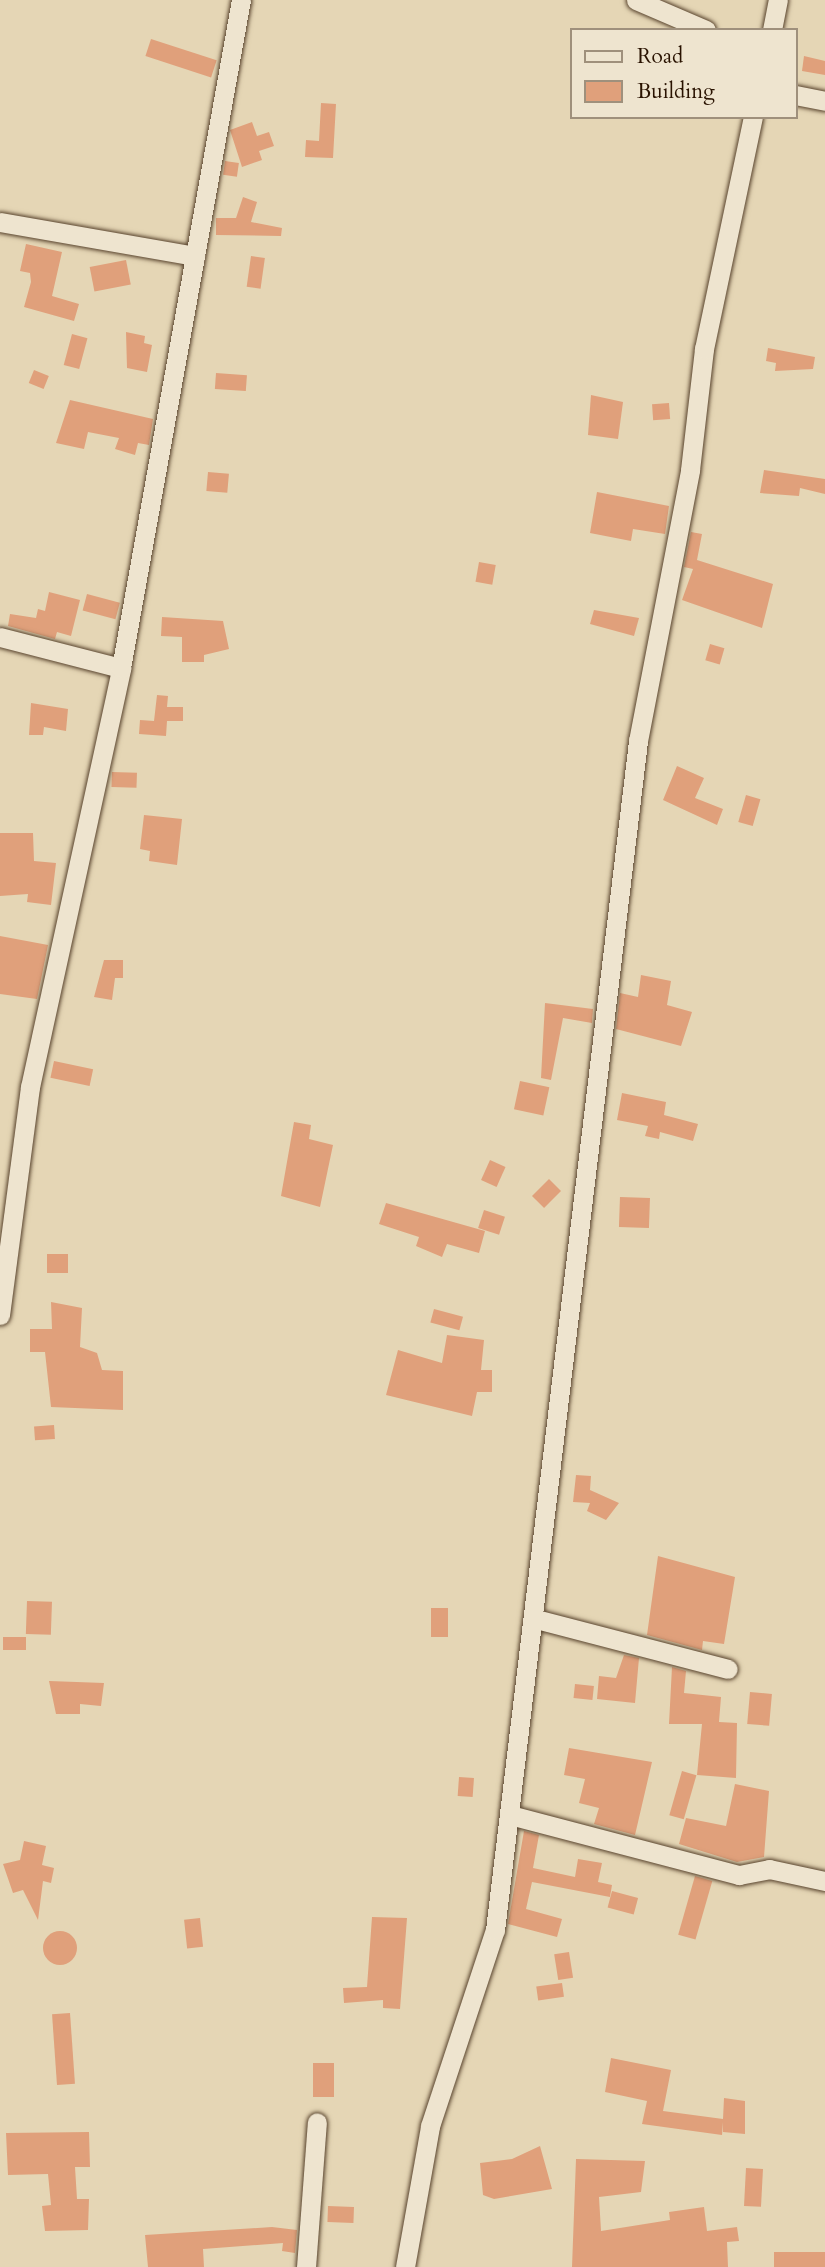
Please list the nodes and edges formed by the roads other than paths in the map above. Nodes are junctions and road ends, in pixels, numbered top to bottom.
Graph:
1 (241, 0) edge
2 (636, 0) edge
3 (778, 0) edge
4 (701, 28) edge
5 (772, 28) edge
6 (797, 95) edge
7 (825, 101) edge
8 (753, 119) edge
9 (0, 222) edge
10 (195, 256) junction
11 (0, 636) edge
12 (121, 668) junction
13 (2, 1262) edge
14 (0, 1315) edge
15 (536, 1619) junction
16 (728, 1669) dead end
17 (510, 1815) junction
18 (825, 1881) edge
19 (317, 2122) dead end
20 (306, 2267) edge
21 (405, 2267) edge

1 - 10 street
2 - 4 street
3 - 5 street
6 - 7 street
8 - 15 street
9 - 10 street
10 - 12 street
11 - 12 street
12 - 13 street
13 - 14 street
15 - 16 street
15 - 17 street
17 - 18 street
17 - 21 street
19 - 20 street

